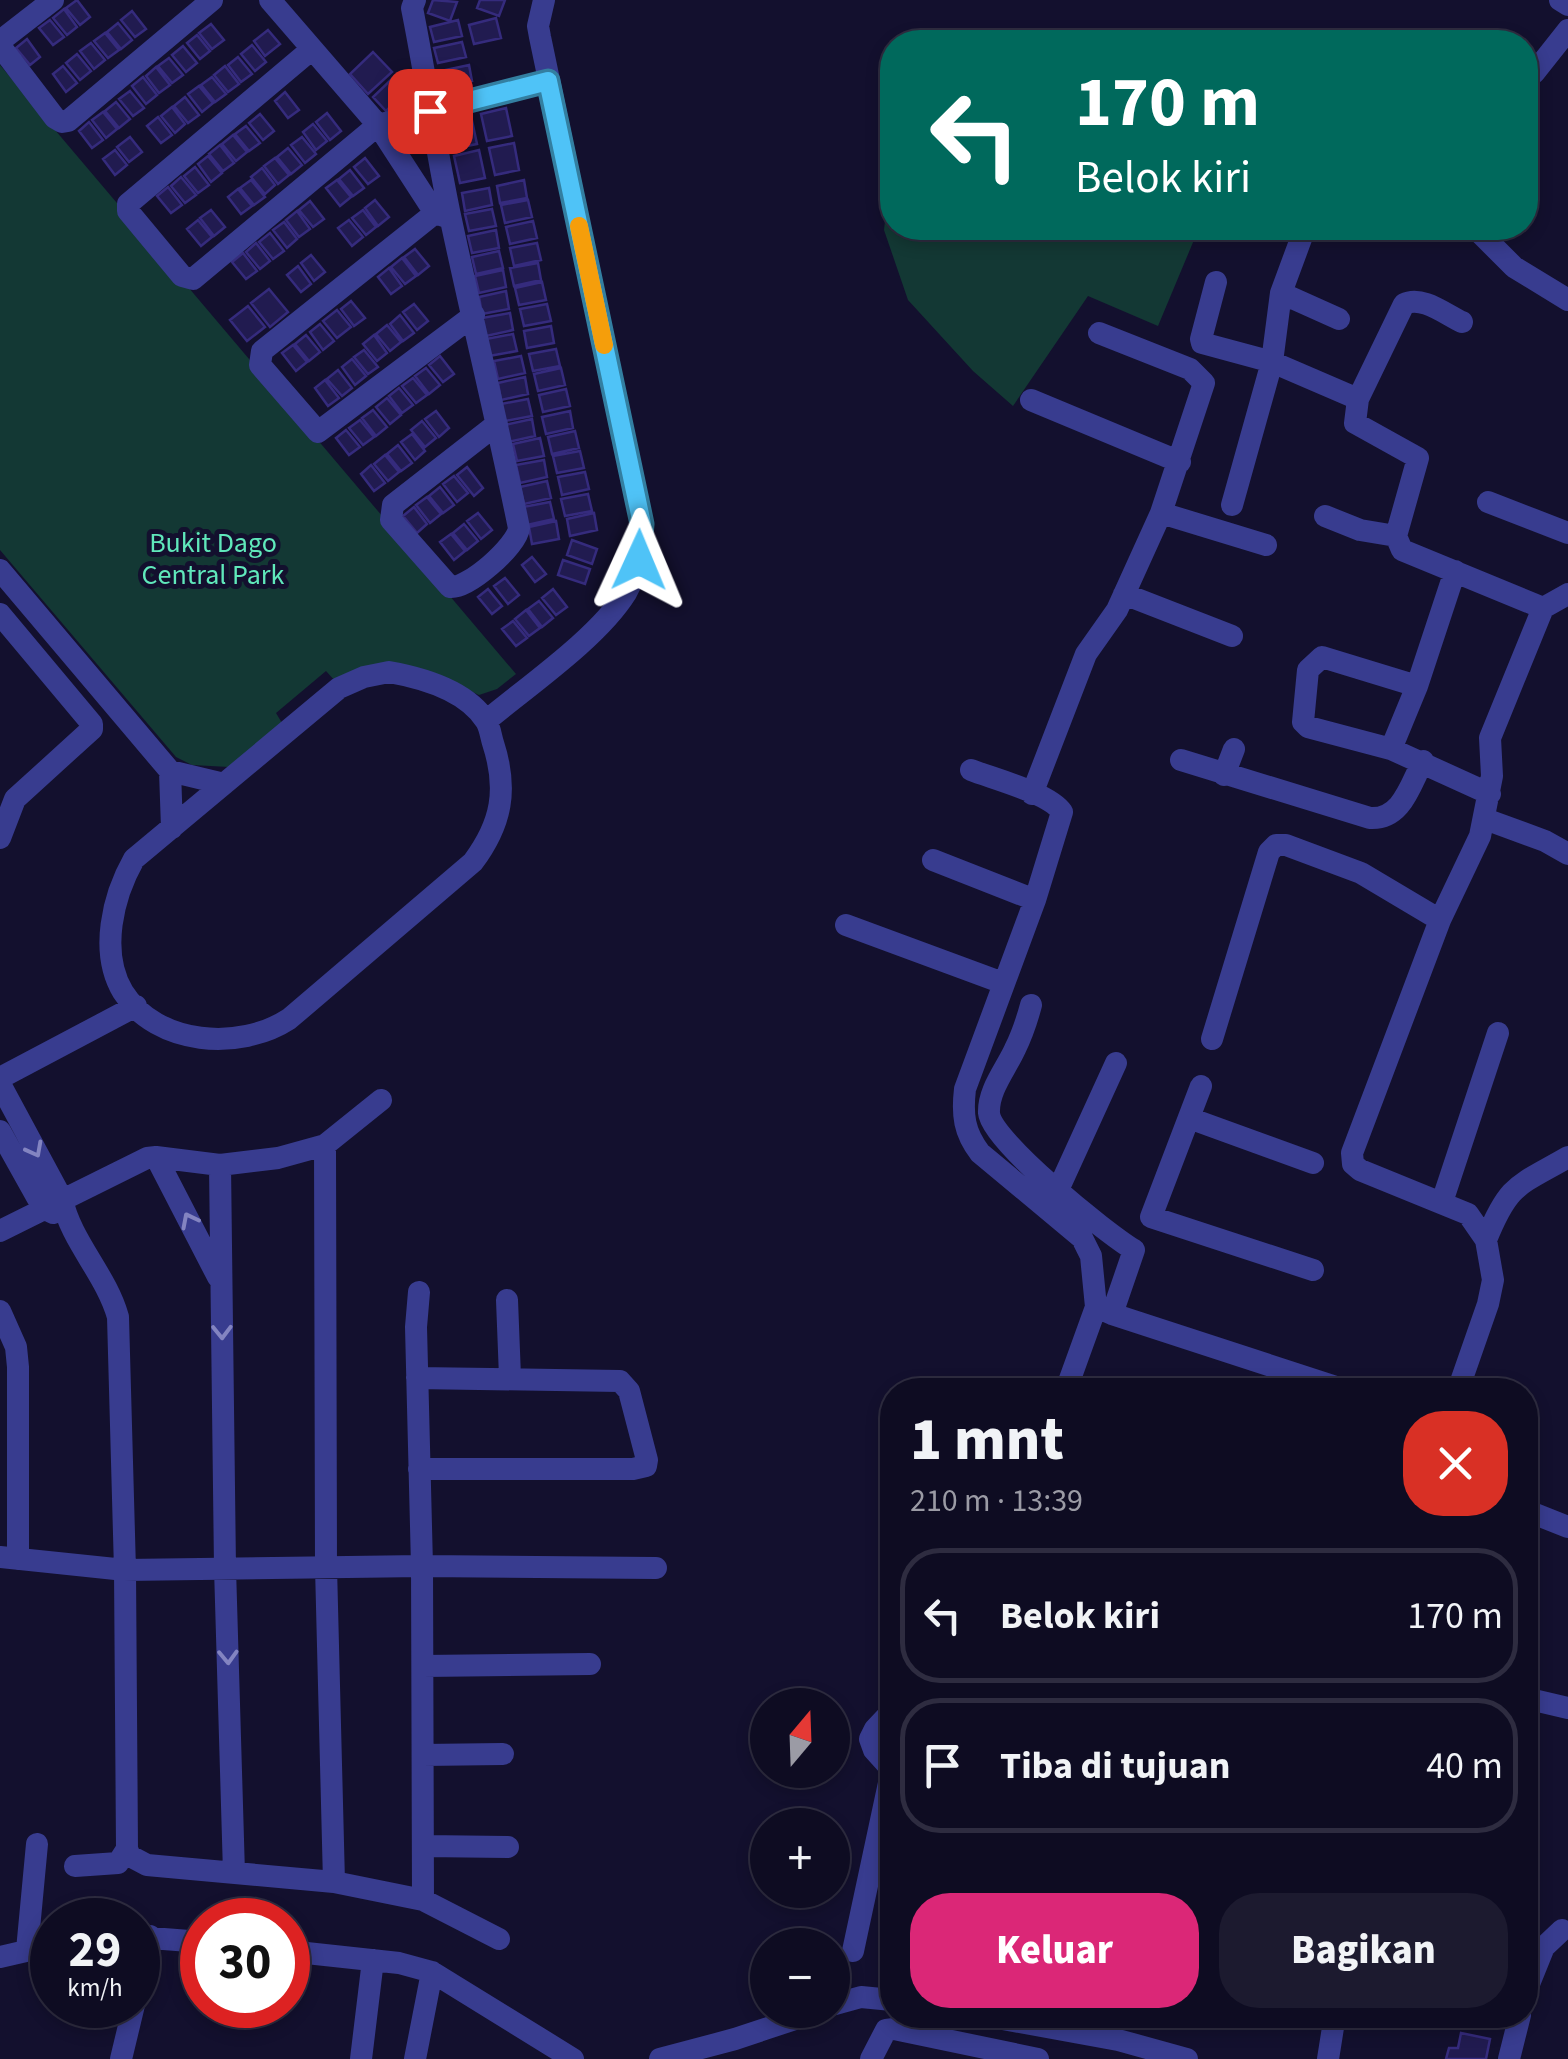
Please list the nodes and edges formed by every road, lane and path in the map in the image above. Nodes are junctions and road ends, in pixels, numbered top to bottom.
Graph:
1 (53, 0) edge
2 (212, 0) edge
3 (270, 0) edge
4 (544, 0) edge
5 (1560, 0) edge
6 (411, 3) edge
7 (1568, 6) edge
8 (1568, 30) edge
9 (0, 46) edge
10 (312, 49) junction
11 (1538, 68) edge
12 (548, 81) junction
13 (430, 111) junction
14 (378, 125) junction
15 (443, 216) junction
16 (1301, 240) edge
17 (1487, 240) edge
18 (1216, 282) dead end
19 (1281, 293) junction
20 (1568, 300) edge
21 (474, 315) junction
22 (1340, 319) dead end
23 (1462, 322) dead end
24 (1099, 333) dead end
25 (1272, 362) junction
26 (1358, 399) junction
27 (1031, 400) dead end
28 (498, 424) junction
29 (1180, 462) junction
30 (1488, 502) dead end
31 (1232, 505) dead end
32 (1161, 513) junction
33 (1325, 516) dead end
34 (1568, 533) edge
35 (1396, 536) junction
36 (1266, 545) dead end
37 (0, 570) edge
38 (1455, 571) junction
39 (1124, 594) junction
40 (1568, 594) edge
41 (1543, 608) junction
42 (0, 614) edge
43 (1232, 636) dead end
44 (1417, 686) junction
45 (486, 721) junction
46 (1234, 749) dead end
47 (1392, 749) junction
48 (1182, 760) dead end
49 (1423, 761) junction
50 (170, 770) junction
51 (970, 770) dead end
52 (1224, 775) junction
53 (224, 784) junction
54 (8, 790) edge
55 (1032, 794) junction
56 (1490, 794) junction
57 (1485, 818) junction
58 (172, 828) junction
59 (0, 838) edge
60 (1568, 854) edge
61 (934, 860) dead end
62 (1036, 900) junction
63 (1440, 920) junction
64 (846, 925) dead end
65 (1004, 983) junction
66 (1031, 1005) dead end
67 (136, 1006) junction
68 (1498, 1033) dead end
69 (1212, 1038) dead end
70 (1116, 1063) dead end
71 (0, 1081) edge
72 (1201, 1086) dead end
73 (381, 1100) dead end
74 (1189, 1118) junction
75 (0, 1131) edge
76 (325, 1145) junction
77 (156, 1157) junction
78 (1568, 1157) edge
79 (1313, 1163) dead end
80 (220, 1165) junction
81 (1058, 1190) junction
82 (1442, 1202) junction
83 (57, 1208) junction
84 (1151, 1217) junction
85 (0, 1231) edge
86 (1486, 1240) junction
87 (1134, 1250) junction
88 (1313, 1270) dead end
89 (222, 1284) junction
90 (419, 1292) dead end
91 (508, 1300) dead end
92 (0, 1310) edge
93 (1104, 1310) junction
94 (510, 1377) junction
95 (417, 1378) junction
96 (1072, 1378) edge
97 (1309, 1378) edge
98 (1462, 1378) edge
99 (419, 1470) junction
100 (1538, 1515) edge
101 (1568, 1527) edge
102 (9, 1558) edge
103 (422, 1566) junction
104 (326, 1567) junction
105 (225, 1568) junction
106 (656, 1568) dead end
107 (125, 1570) junction
108 (590, 1664) dead end
109 (422, 1666) junction
110 (1538, 1701) edge
111 (1568, 1708) edge
112 (880, 1723) edge
113 (504, 1754) dead end
114 (424, 1755) junction
115 (880, 1757) edge
116 (880, 1827) edge
117 (36, 1844) dead end
118 (424, 1846) junction
119 (508, 1846) dead end
120 (127, 1849) junction
121 (74, 1866) dead end
122 (234, 1873) junction
123 (334, 1882) junction
124 (423, 1900) junction
125 (1562, 1930) dead end
126 (498, 1938) dead end
127 (30, 1949) edge
128 (27, 1950) junction
129 (854, 1950) dead end
130 (310, 1953) edge
131 (0, 1957) edge
132 (373, 1960) junction
133 (1538, 1962) edge
134 (432, 1972) junction
135 (880, 1999) edge
136 (850, 2001) edge
137 (129, 2028) edge
138 (770, 2028) edge
139 (991, 2028) edge
140 (1052, 2028) edge
141 (1119, 2028) edge
142 (1333, 2028) edge
143 (1517, 2028) edge
144 (1118, 2040) junction
145 (1142, 2053) edge
146 (990, 2054) edge
147 (122, 2059) edge
148 (361, 2059) edge
149 (415, 2059) edge
150 (572, 2059) edge
151 (660, 2059) edge
152 (871, 2059) edge
153 (1038, 2059) edge
154 (1188, 2059) edge
155 (1328, 2059) edge
156 (1509, 2059) edge

1 - 9 street
2 - 9 street
3 - 10 street
4 - 12 street
5 - 7 street
6 - 13 street
8 - 11 street
10 - 14 street
10 - 14 street
12 - 13 street
12 - 45 street
13 - 14 street
13 - 15 street
14 - 15 street
15 - 21 street
15 - 21 street
16 - 19 street
17 - 20 street
18 - 25 street
19 - 22 street
19 - 25 street
21 - 28 street
23 - 26 street
24 - 29 street
25 - 26 street
25 - 31 street
26 - 35 street
27 - 29 street
28 - 28 street
29 - 32 street
30 - 34 street
32 - 36 street
32 - 39 street
33 - 35 street
35 - 38 street
37 - 50 street
38 - 41 street
38 - 44 street
39 - 43 street
39 - 55 street
40 - 41 street
41 - 56 street
42 - 54 street
44 - 47 street
44 - 47 street
45 - 53 street
45 - 67 street
46 - 52 street
47 - 49 street
48 - 52 street
49 - 52 street
49 - 56 street
50 - 53 street
50 - 58 street
51 - 55 street
53 - 58 street
54 - 59 street
55 - 62 street
56 - 57 street
57 - 60 street
57 - 63 street
58 - 67 street
61 - 62 street
62 - 65 street
63 - 69 street
63 - 82 street
64 - 65 street
65 - 93 street
66 - 81 street
67 - 71 street
68 - 82 street
70 - 81 street
71 -> 83 street
72 - 74 street
73 - 76 street
74 - 79 street
74 - 84 street
75 - 83 street
76 - 80 street
76 - 104 street
77 - 80 street
77 - 83 street
89 -> 77 street
78 - 86 street
80 - 89 street
81 - 87 street
82 - 86 street
83 - 85 street
83 - 107 street
84 - 87 street
84 - 88 street
86 - 98 street
87 - 93 street
89 -> 105 street
90 - 95 street
91 - 94 street
92 - 102 street
93 - 96 street
93 - 97 street
94 - 95 street
94 - 99 street
95 - 99 street
99 - 103 street
100 - 101 street
102 - 107 street
103 - 104 street
103 - 106 street
103 - 109 street
104 - 105 street
104 - 123 street
105 - 107 street
105 -> 122 street
107 - 120 street
108 - 109 street
109 - 114 street
110 - 111 street
112 - 115 street
113 - 114 street
114 - 118 street
116 - 129 street
117 - 128 street
118 - 119 street
118 - 124 street
120 - 121 street
120 - 122 street
122 - 123 street
123 - 124 street
124 - 126 street
125 - 133 street
127 - 128 street
128 - 131 street
130 - 132 street
132 - 134 street
132 - 148 street
134 - 149 street
134 - 150 street
135 - 136 street
137 - 147 street
138 - 151 street
139 - 146 street
140 - 144 street
141 - 144 street
142 - 155 street
143 - 156 street
144 - 145 street
145 - 154 street
146 - 152 street
146 - 153 street

